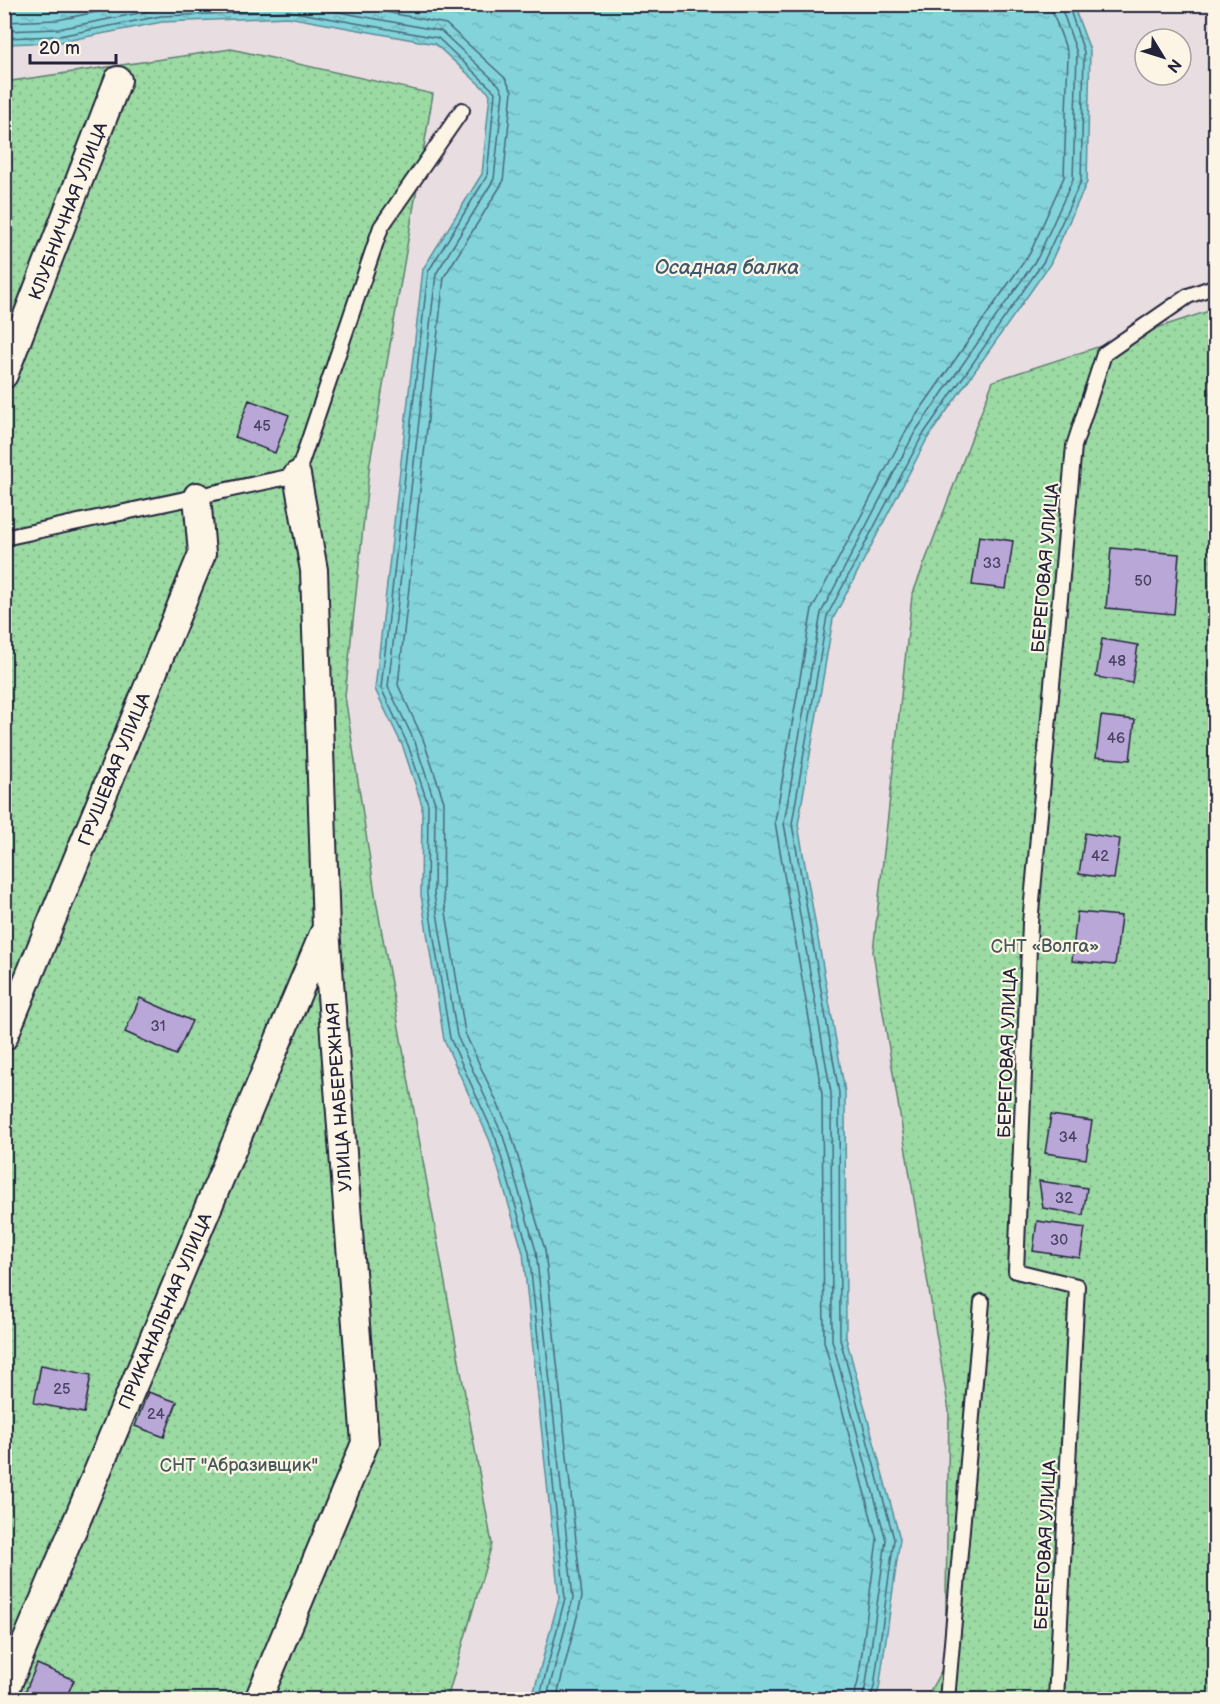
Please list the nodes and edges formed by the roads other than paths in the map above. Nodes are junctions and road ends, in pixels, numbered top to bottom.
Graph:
1 (118, 80) dead end
2 (462, 110) dead end
3 (1215, 286) edge
4 (4, 375) edge
5 (297, 475) junction
6 (198, 496) junction
7 (4, 538) edge
8 (326, 928) junction
9 (4, 1037) edge
10 (982, 1302) dead end
11 (4, 1694) edge
12 (258, 1700) edge
13 (947, 1700) edge
14 (1056, 1700) edge

1 - 4 street, КЛУБНИЧНАЯ УЛИЦА
2 - 5 lane
3 - 14 lane, БЕРЕГОВАЯ УЛИЦА
5 - 6 lane
5 - 8 street, УЛИЦА НАБЕРЕЖНАЯ
6 - 7 lane
6 - 9 street, ГРУШЕВАЯ УЛИЦА
8 - 11 street, ПРИКАНАЛЬНАЯ УЛИЦА
8 - 12 street, УЛИЦА НАБЕРЕЖНАЯ
10 - 13 lane

